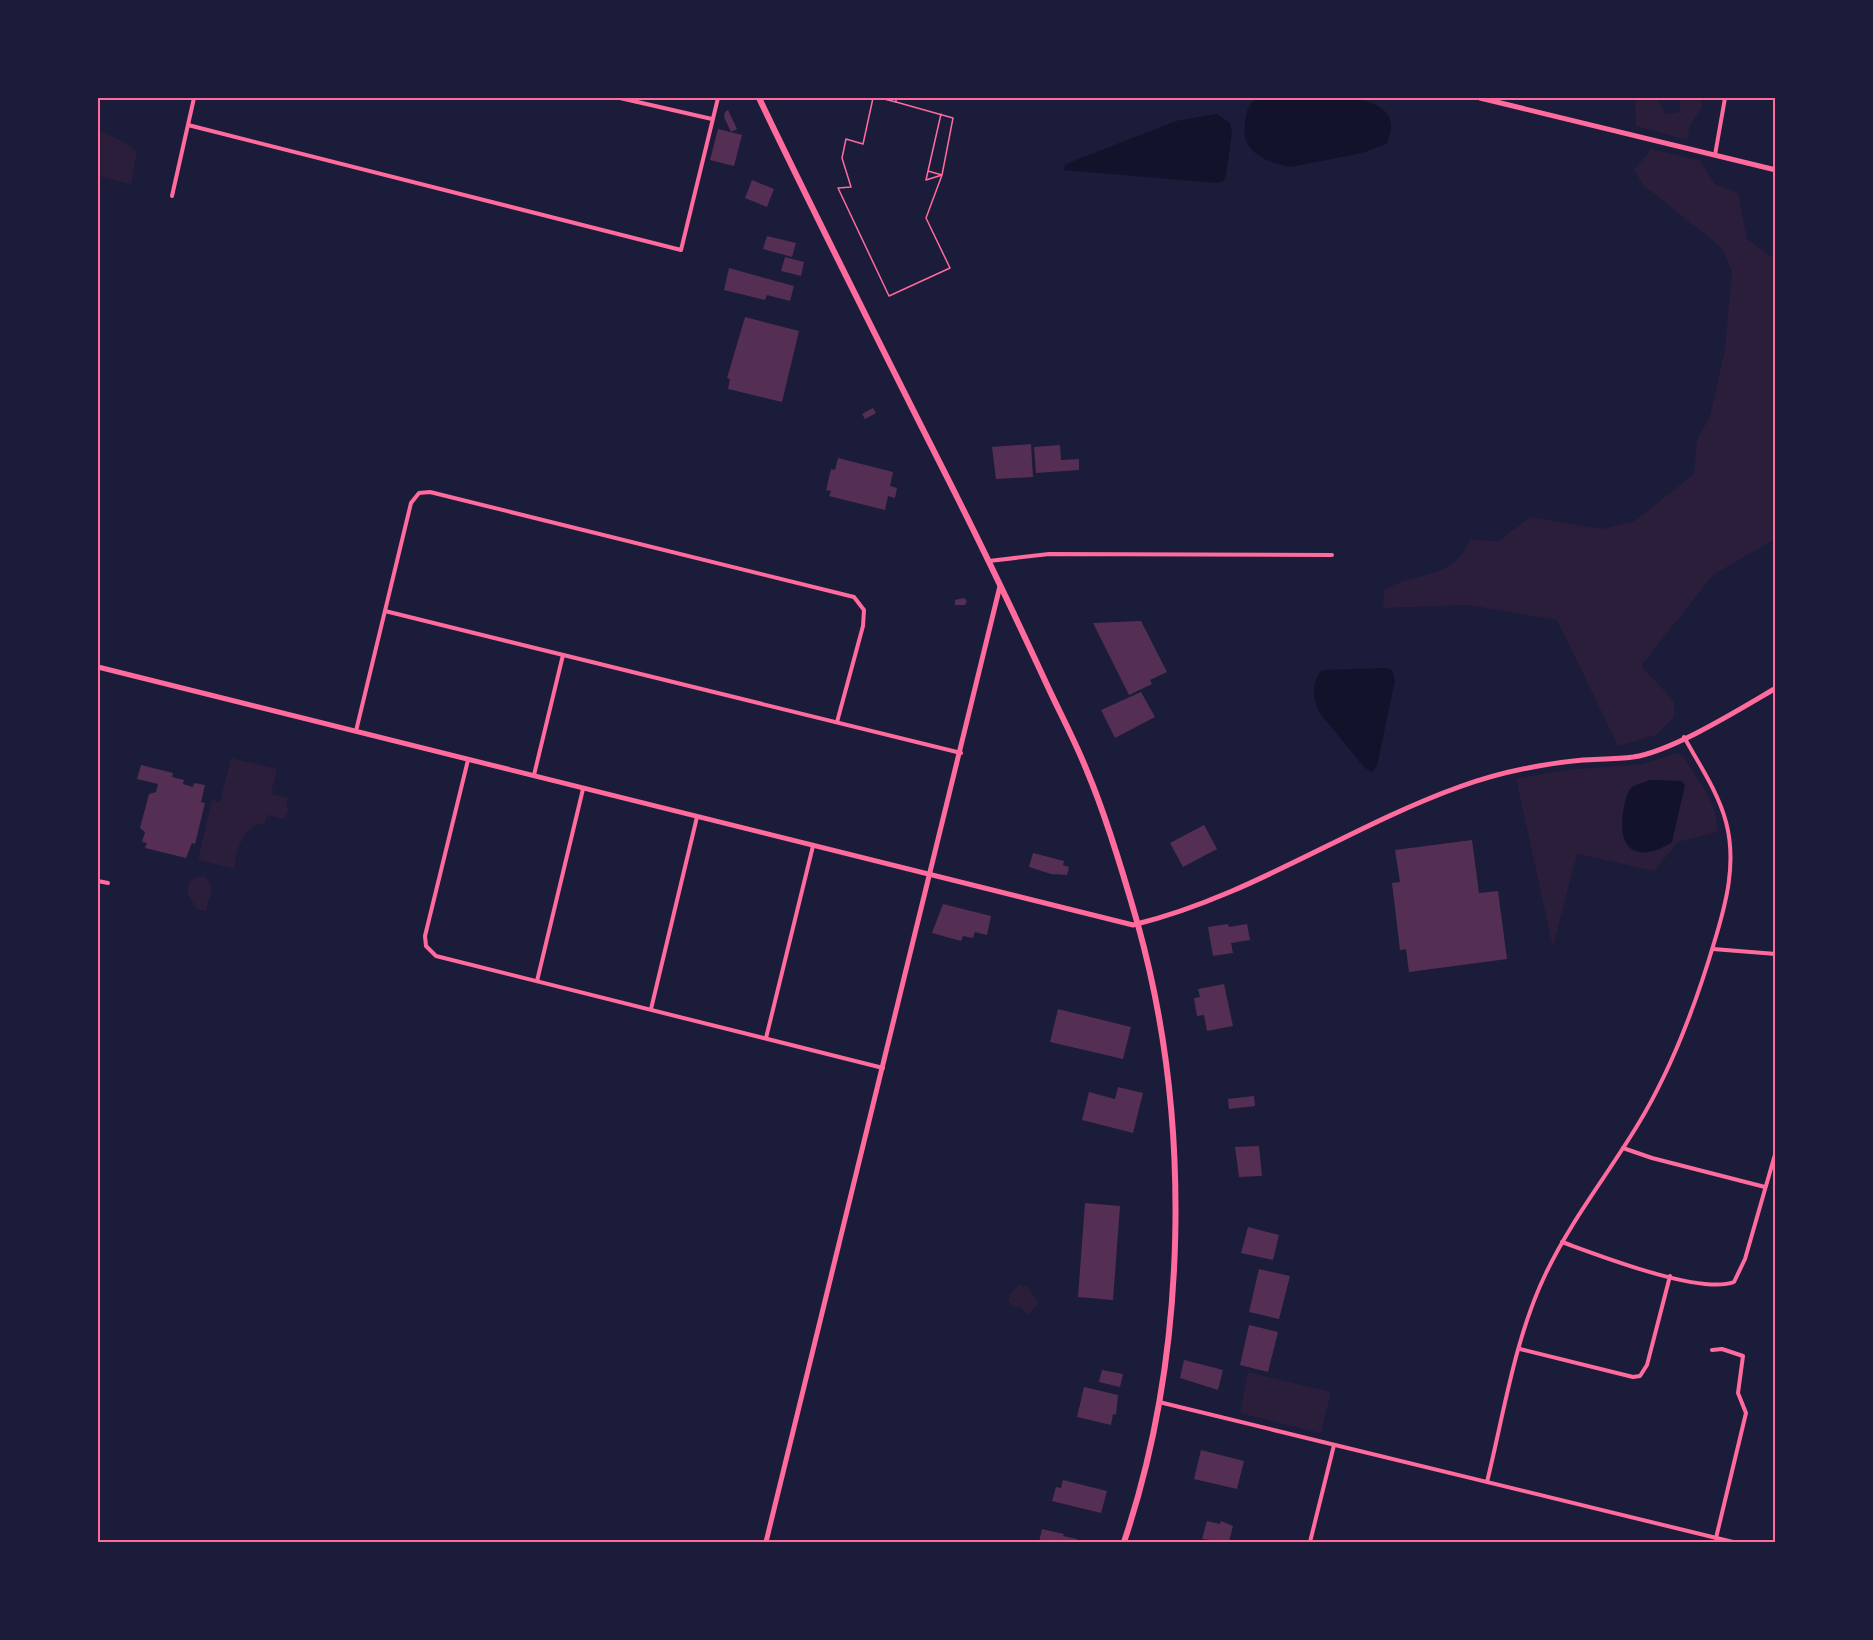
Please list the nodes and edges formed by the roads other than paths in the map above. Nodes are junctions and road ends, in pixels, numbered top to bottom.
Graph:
1 (194, 98) edge
2 (620, 98) edge
3 (718, 98) edge
4 (759, 98) edge
5 (1480, 98) edge
6 (1725, 98) edge
7 (712, 119) junction
8 (188, 125) junction
9 (1715, 155) junction
10 (1776, 170) edge
11 (172, 196) dead end
12 (1332, 555) dead end
13 (989, 561) junction
14 (1001, 584) junction
15 (385, 611) junction
16 (563, 655) junction
17 (98, 667) edge
18 (1776, 687) edge
19 (837, 722) junction
20 (356, 732) junction
21 (1684, 737) junction
22 (961, 753) junction
23 (468, 760) junction
24 (534, 776) junction
25 (583, 789) junction
26 (697, 817) junction
27 (813, 846) junction
28 (930, 875) junction
29 (98, 881) edge
30 (108, 883) dead end
31 (1138, 924) junction
32 (1713, 949) junction
33 (1776, 954) edge
34 (537, 981) junction
35 (651, 1009) junction
36 (766, 1038) junction
37 (883, 1068) junction
38 (1623, 1148) junction
39 (1776, 1151) edge
40 (1765, 1187) junction
41 (1562, 1242) junction
42 (1670, 1276) junction
43 (1520, 1348) junction
44 (1712, 1350) dead end
45 (1159, 1402) junction
46 (1334, 1445) junction
47 (1487, 1482) junction
48 (1716, 1538) junction
49 (766, 1542) edge
50 (1124, 1542) edge
51 (1310, 1542) edge
52 (1733, 1542) edge

1 - 8 street
2 - 7 street
3 - 7 street
4 - 13 main road
5 - 9 street
6 - 9 street
7 - 8 street
8 - 11 street
9 - 10 street
12 - 13 street
13 - 14 main road
14 - 22 street
14 - 31 main road
15 - 16 street
15 - 19 street
15 - 20 street
16 - 19 street
16 - 24 street
17 - 20 street
18 - 21 street
19 - 22 street
20 - 23 street
21 - 31 street
21 - 32 street
22 - 28 street
23 - 24 street
23 - 34 street
24 - 25 street
25 - 26 street
25 - 34 street
26 - 27 street
26 - 35 street
27 - 28 street
27 - 36 street
28 - 31 street
28 - 37 street
29 - 30 street
31 - 45 main road
32 - 33 street
32 - 38 street
34 - 35 street
35 - 36 street
36 - 37 street
37 - 49 street
38 - 40 street
38 - 41 street
39 - 40 street
40 - 42 street
41 - 42 street
41 - 43 street
42 - 43 street
43 - 47 street
44 - 48 street
45 - 46 street
45 - 50 main road
46 - 47 street
46 - 51 street
47 - 48 street
48 - 52 street

